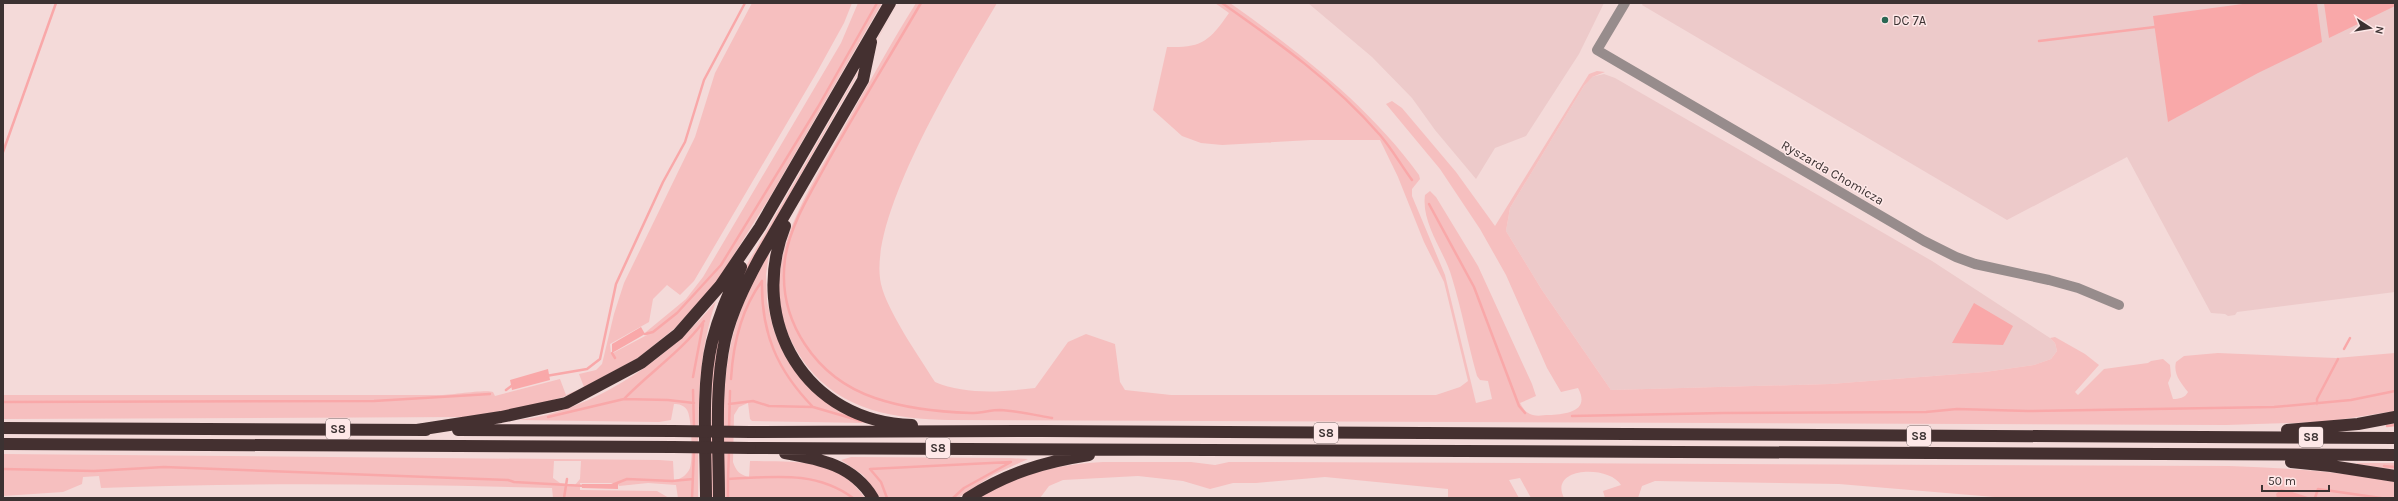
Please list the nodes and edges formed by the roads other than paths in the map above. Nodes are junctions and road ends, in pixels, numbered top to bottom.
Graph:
1 (890, 3) edge
2 (1625, 3) edge
3 (872, 33) junction
4 (801, 188) junction
5 (760, 226) junction
6 (2119, 305) dead end
7 (2395, 417) edge
8 (3, 428) edge
9 (417, 430) junction
10 (1042, 431) junction
11 (2227, 436) junction
12 (2395, 438) edge
13 (3, 444) edge
14 (750, 448) junction
15 (1126, 450) junction
16 (2212, 455) junction
17 (2395, 455) edge
18 (2395, 476) edge
19 (706, 498) edge
20 (719, 498) edge
21 (873, 498) edge
22 (968, 498) edge

1 - 3 highway
2 - 6 street, Ryszarda Chomicza
3 - 4 highway
3 - 5 highway
4 - 10 highway
4 - 20 highway
5 - 9 highway
5 - 19 highway
7 - 11 highway
8 - 9 highway, S8
9 - 10 highway, S8, bridge
10 - 11 highway, S8
11 - 12 highway, S8
13 - 14 highway, S8, bridge
14 - 15 highway, S8
14 - 21 highway
15 - 16 highway, S8
15 - 22 highway
16 - 17 highway, S8
16 - 18 highway

